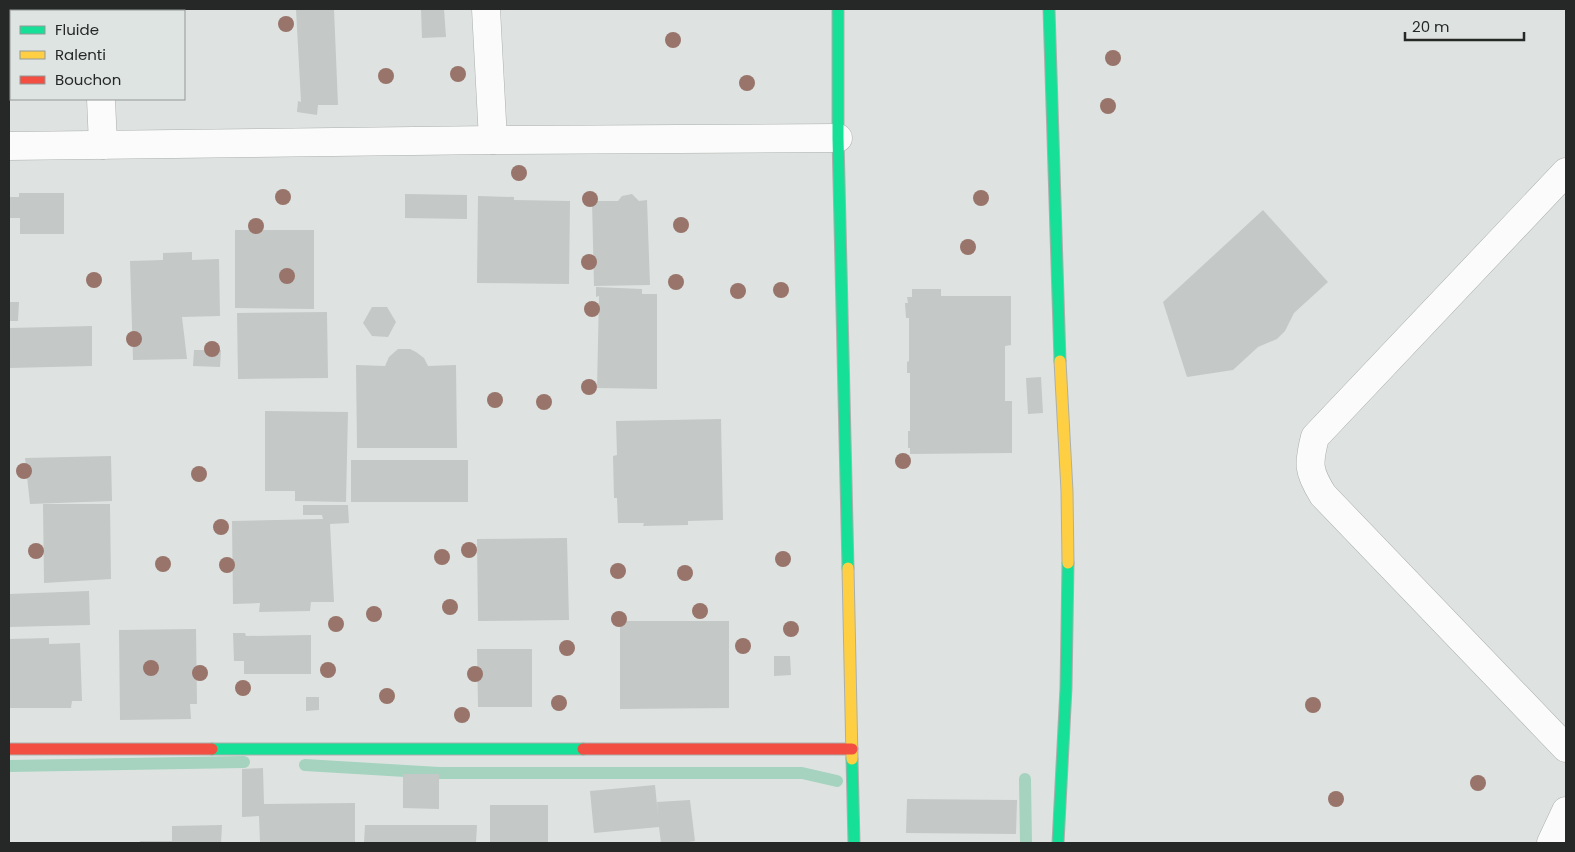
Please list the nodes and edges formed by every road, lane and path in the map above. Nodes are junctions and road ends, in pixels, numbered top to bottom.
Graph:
1 (486, 9) edge
2 (838, 9) edge
3 (1049, 9) edge
4 (101, 100) edge
5 (838, 138) junction
6 (493, 140) junction
7 (103, 145) junction
8 (9, 146) edge
9 (1566, 172) edge
10 (1566, 748) edge
11 (9, 749) edge
12 (852, 749) junction
13 (1566, 811) edge
14 (854, 843) edge
15 (1058, 843) edge
16 (1551, 843) edge

1 - 6 street
2 - 5 street
3 - 15 street
4 - 7 street
5 - 6 street
5 - 12 street
6 - 7 street
7 - 8 street
9 - 10 street
11 - 12 street
12 - 14 street
13 - 16 street

